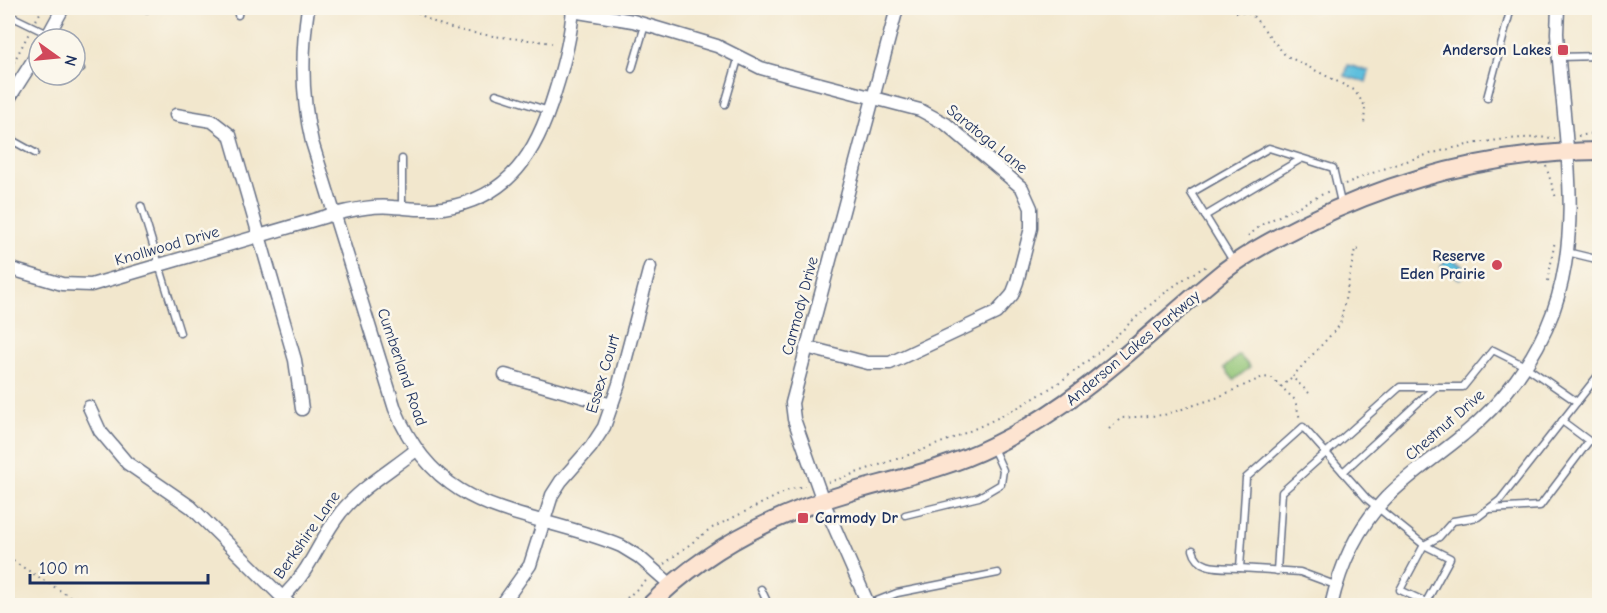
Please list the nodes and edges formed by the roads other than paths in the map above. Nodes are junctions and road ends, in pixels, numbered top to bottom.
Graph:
1 (63, 8) edge
2 (308, 8) edge
3 (897, 8) edge
4 (1511, 8) edge
5 (1558, 8) edge
6 (572, 9) edge
7 (15, 18) dead end
8 (645, 25) junction
9 (33, 27) edge
10 (53, 27) edge
11 (739, 56) junction
12 (1599, 56) edge
13 (1558, 57) junction
14 (632, 69) dead end
15 (27, 70) edge
16 (496, 94) dead end
17 (872, 97) junction
18 (1486, 98) dead end
19 (8, 100) edge
20 (726, 104) dead end
21 (549, 111) junction
22 (176, 115) dead end
23 (8, 138) edge
24 (1566, 151) junction
25 (1599, 151) edge
26 (35, 153) dead end
27 (402, 159) dead end
28 (1301, 159) junction
29 (141, 206) dead end
30 (1342, 207) junction
31 (402, 208) junction
32 (334, 214) junction
33 (1205, 216) junction
34 (258, 237) junction
35 (1567, 252) junction
36 (1231, 258) junction
37 (1599, 260) edge
38 (159, 266) junction
39 (650, 267) dead end
40 (8, 268) edge
41 (180, 333) dead end
42 (806, 346) junction
43 (1525, 366) junction
44 (1599, 374) edge
45 (505, 375) dead end
46 (1435, 387) junction
47 (1577, 402) junction
48 (612, 405) junction
49 (89, 406) dead end
50 (302, 409) dead end
51 (1563, 422) junction
52 (992, 446) junction
53 (416, 450) junction
54 (1326, 453) junction
55 (1343, 472) junction
56 (823, 501) junction
57 (1379, 506) junction
58 (1489, 509) junction
59 (904, 515) dead end
60 (544, 522) junction
61 (1425, 545) junction
62 (1193, 550) dead end
63 (1240, 568) junction
64 (1277, 571) junction
65 (998, 573) dead end
66 (670, 584) junction
67 (1335, 585) junction
68 (761, 589) dead end
69 (287, 601) edge
70 (869, 605) edge
71 (501, 606) edge
72 (649, 606) edge
73 (769, 606) edge
74 (1331, 606) edge

1 - 10 street
2 - 32 street, Cumberland Road
3 - 17 street, Carmody Drive
4 - 18 lane
5 - 13 street, Chestnut Drive
6 - 8 street, Saratoga Lane
6 - 21 street, Knollwood Drive
7 - 9 lane
8 - 11 street, Saratoga Lane
8 - 14 lane
11 - 17 street, Saratoga Lane
11 - 20 lane
12 - 13 lane
13 - 24 street, Chestnut Drive
15 - 19 street
16 - 21 lane
17 - 42 street, Carmody Drive
17 - 42 street, Saratoga Lane
21 - 31 street, Knollwood Drive
22 - 34 street
23 - 26 lane
24 - 25 street, Anderson Lakes Parkway
24 - 30 street, Anderson Lakes Parkway
24 - 35 street, Chestnut Drive
27 - 31 lane
28 - 30 lane
28 - 33 lane
28 - 33 lane
29 - 38 lane
30 - 36 street, Anderson Lakes Parkway
31 - 32 street, Knollwood Drive
32 - 34 street, Knollwood Drive
32 - 53 street, Cumberland Road
33 - 36 lane
34 - 38 street, Knollwood Drive
34 - 50 street
35 - 37 lane
35 - 43 street, Chestnut Drive
36 - 52 street, Anderson Lakes Parkway
38 - 40 street, Knollwood Drive
38 - 41 lane
39 - 48 street, Essex Court
42 - 56 street, Carmody Drive
43 - 46 lane
43 - 47 lane
43 - 57 street, Chestnut Drive
44 - 47 lane
45 - 48 street
46 - 54 lane
46 - 55 lane
47 - 51 lane
48 - 60 street, Essex Court
49 - 69 street
51 - 58 lane
51 - 58 lane
52 - 56 street, Anderson Lakes Parkway
52 - 59 lane
53 - 60 street, Cumberland Road
53 - 69 street, Berkshire Lane
54 - 55 lane
54 - 63 lane
54 - 64 lane
55 - 57 lane
56 - 66 street, Anderson Lakes Parkway
56 - 70 street, Carmody Drive
57 - 61 lane
57 - 67 street, Chestnut Drive
58 - 61 lane
60 - 66 street, Cumberland Road
60 - 71 street, Essex Court
61 - 61 lane
62 - 63 lane
63 - 64 lane
64 - 67 lane
65 - 70 lane
66 - 72 street, Anderson Lakes Parkway
67 - 74 street, Chestnut Drive
68 - 73 lane

